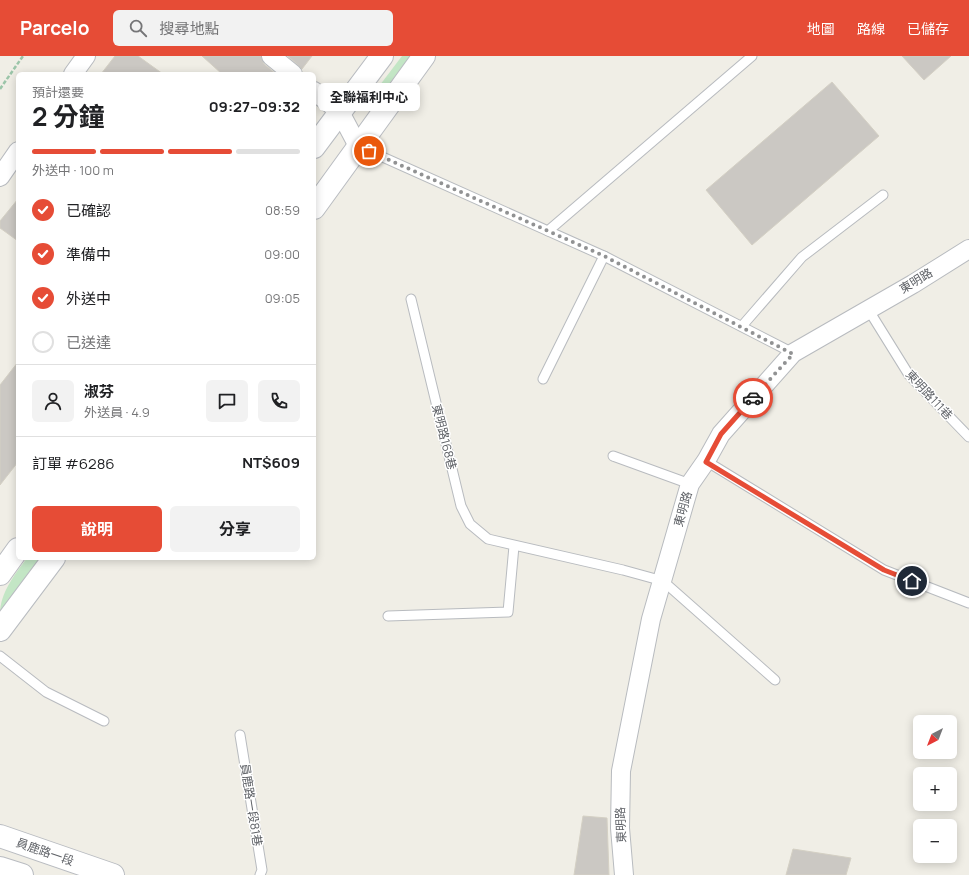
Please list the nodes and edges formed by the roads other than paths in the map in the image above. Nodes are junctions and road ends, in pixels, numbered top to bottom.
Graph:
1 (86, 56) edge
2 (271, 56) edge
3 (382, 56) edge
4 (424, 56) edge
5 (752, 56) edge
6 (74, 72) edge
7 (291, 72) edge
8 (316, 93) edge
9 (340, 112) junction
10 (316, 144) edge
11 (358, 146) junction
12 (16, 155) edge
13 (0, 177) edge
14 (883, 195) dead end
15 (316, 205) edge
16 (548, 231) junction
17 (969, 248) edge
18 (604, 256) junction
19 (411, 299) dead end
20 (868, 310) junction
21 (742, 326) junction
22 (793, 354) junction
23 (543, 379) dead end
24 (969, 437) edge
25 (613, 456) dead end
26 (706, 462) junction
27 (690, 484) junction
28 (514, 546) junction
29 (16, 552) edge
30 (52, 560) edge
31 (0, 574) edge
32 (663, 581) junction
33 (969, 603) edge
34 (388, 616) dead end
35 (0, 630) edge
36 (0, 656) edge
37 (775, 680) dead end
38 (104, 721) dead end
39 (240, 735) dead end
40 (0, 836) edge
41 (0, 868) edge
42 (22, 875) edge
43 (113, 875) edge
44 (260, 875) edge
45 (624, 875) edge

1 - 6 street
2 - 7 street
3 - 9 main road
4 - 11 main road
5 - 16 lane
8 - 9 street
9 - 10 main road
9 - 11 street
11 - 15 main road
11 - 16 lane
12 - 13 street
14 - 21 lane
16 - 18 lane
17 - 20 street, 東明路
18 - 21 lane
18 - 23 lane
19 - 28 lane, 東明路168巷
20 - 22 street, 東明路
20 - 24 lane, 東明路111巷
21 - 22 lane
22 - 26 street, 東明路
25 - 27 lane
26 - 27 street, 東明路
26 - 33 lane
27 - 32 street, 東明路
28 - 32 lane, 東明路168巷
28 - 34 lane
29 - 31 main road
30 - 35 main road
32 - 37 lane
32 - 45 street, 東明路
36 - 38 lane
39 - 44 lane, 員鹿路一段81巷
40 - 43 main road, 員鹿路一段
41 - 42 main road

